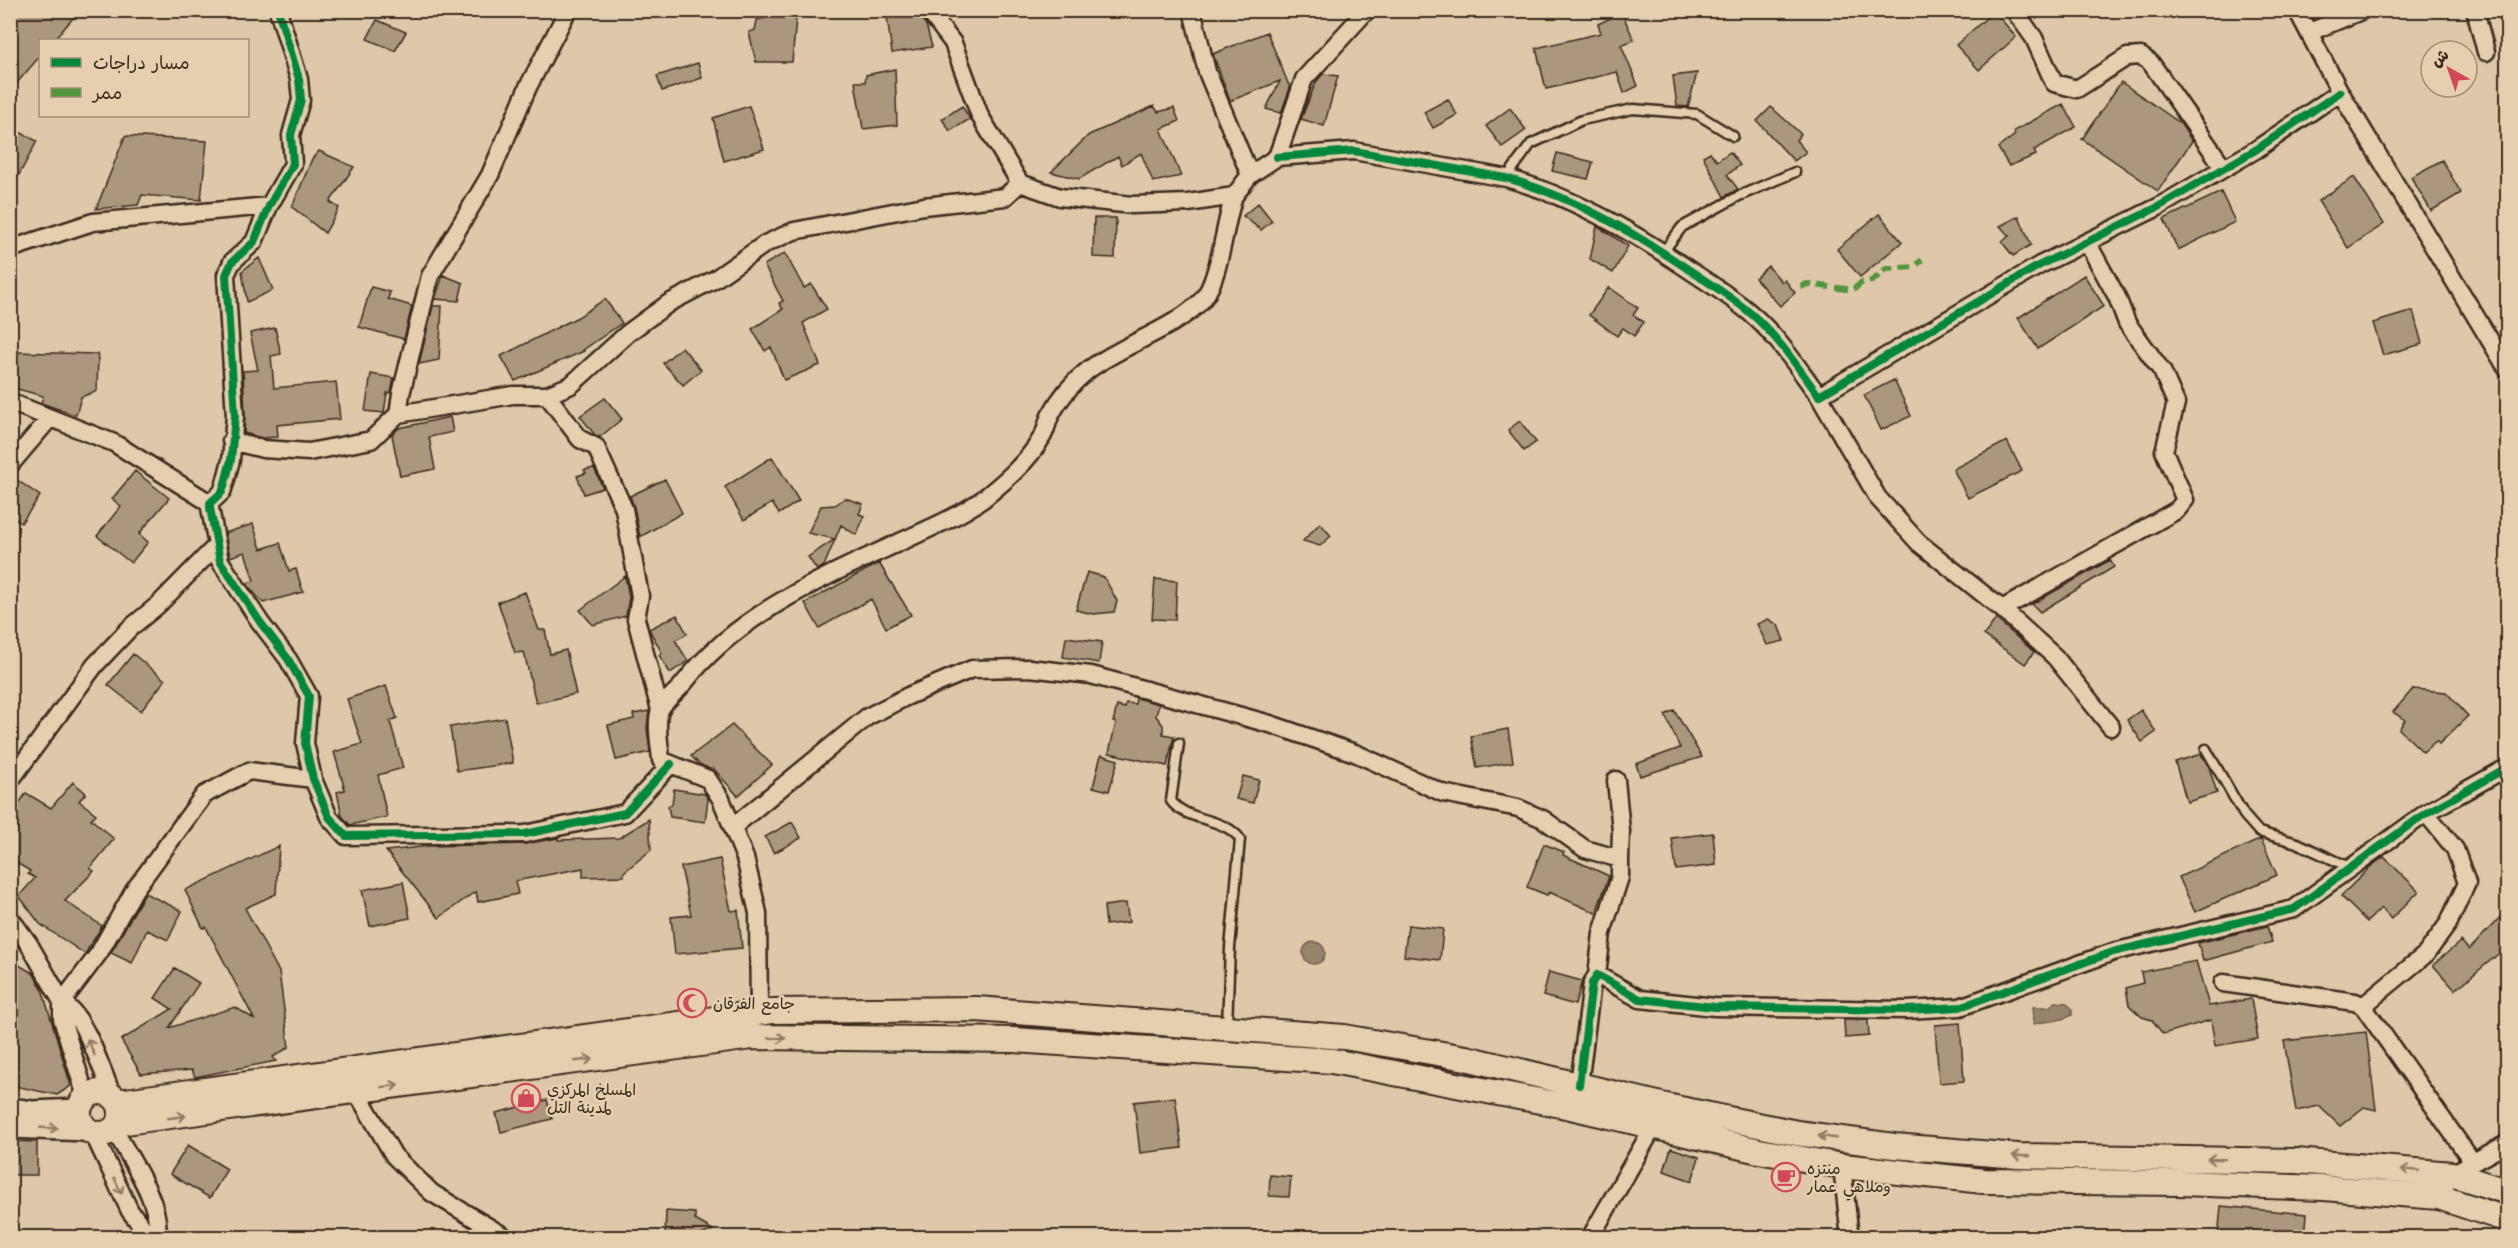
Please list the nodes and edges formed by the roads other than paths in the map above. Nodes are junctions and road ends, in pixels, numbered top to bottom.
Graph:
1 (278, 10) edge
2 (568, 10) edge
3 (928, 10) edge
4 (1192, 10) edge
5 (1368, 10) edge
6 (2014, 10) edge
7 (2297, 10) edge
8 (2363, 10) edge
9 (2475, 10) edge
10 (2310, 32) junction
11 (2486, 52) dead end
12 (2340, 92) junction
13 (1733, 136) dead end
14 (1277, 157) junction
15 (2224, 168) junction
16 (1795, 172) dead end
17 (1250, 175) junction
18 (1506, 178) junction
19 (1020, 183) junction
20 (1234, 196) junction
21 (269, 206) junction
22 (2087, 242) junction
23 (10, 249) edge
24 (1663, 252) junction
25 (2508, 370) edge
26 (547, 395) junction
27 (1820, 396) junction
28 (10, 402) edge
29 (398, 414) junction
30 (50, 418) junction
31 (231, 441) junction
32 (10, 465) edge
33 (210, 503) junction
34 (216, 546) junction
35 (2002, 609) junction
36 (660, 710) junction
37 (2111, 727) dead end
38 (1179, 743) dead end
39 (2205, 749) dead end
40 (671, 764) junction
41 (2508, 767) edge
42 (313, 778) junction
43 (1616, 780) dead end
44 (10, 781) edge
45 (2426, 813) junction
46 (733, 827) junction
47 (1620, 859) junction
48 (2349, 867) junction
49 (10, 918) edge
50 (1597, 975) junction
51 (2223, 983) dead end
52 (62, 1002) junction
53 (2363, 1006) junction
54 (759, 1012) junction
55 (1227, 1030) junction
56 (1579, 1085) junction
57 (356, 1091) junction
58 (10, 1109) edge
59 (101, 1115) junction
60 (1654, 1126) junction
61 (10, 1127) edge
62 (2508, 1143) edge
63 (2472, 1161) junction
64 (1842, 1166) junction
65 (2452, 1174) junction
66 (2508, 1192) edge
67 (2439, 1197) junction
68 (2508, 1220) edge
69 (152, 1238) edge
70 (157, 1238) edge
71 (507, 1238) edge
72 (1590, 1238) edge
73 (1851, 1238) edge

1 - 21 street
2 - 29 street
3 - 19 street
4 - 17 street
5 - 14 street
6 - 15 street
7 - 10 street
8 - 10 street
9 - 11 street
10 - 12 street
12 - 15 street
12 - 25 street
13 - 18 lane
14 - 17 street
14 - 18 street
15 - 22 street
16 - 24 lane
17 - 20 street
18 - 24 street
19 - 20 street
19 - 26 street
20 - 36 street
21 - 23 street
21 - 31 street
22 - 27 street
22 - 35 street
24 - 27 street
26 - 29 street
26 - 36 street
27 - 35 street
28 - 30 street
29 - 31 street
30 - 32 street
30 - 33 street
31 - 33 street
33 - 34 street
34 - 42 street
34 - 44 street
35 - 37 street
36 - 40 street
38 - 55 lane
39 - 48 lane
40 - 42 street
40 - 46 street
41 - 45 street
42 - 52 street
43 - 47 street
45 - 48 street
45 - 53 street
46 - 47 street
46 - 54 street
47 - 50 street
48 - 50 street
49 - 52 street
50 - 56 street
51 - 53 street
52 - 59 street
59 -> 52 street
53 - 63 street
54 - 55 main road
54 - 59 main road
55 - 56 main road
65 -> 56 main road
59 -> 57 main road
57 -> 60 main road
57 - 71 street
58 - 59 street
61 -> 59 street
59 -> 69 street
59 - 70 street
60 - 64 main road
60 - 72 street
62 - 63 street
63 - 65 street
64 - 67 main road
64 - 73 street
65 - 66 main road
65 - 67 street
67 - 68 main road

